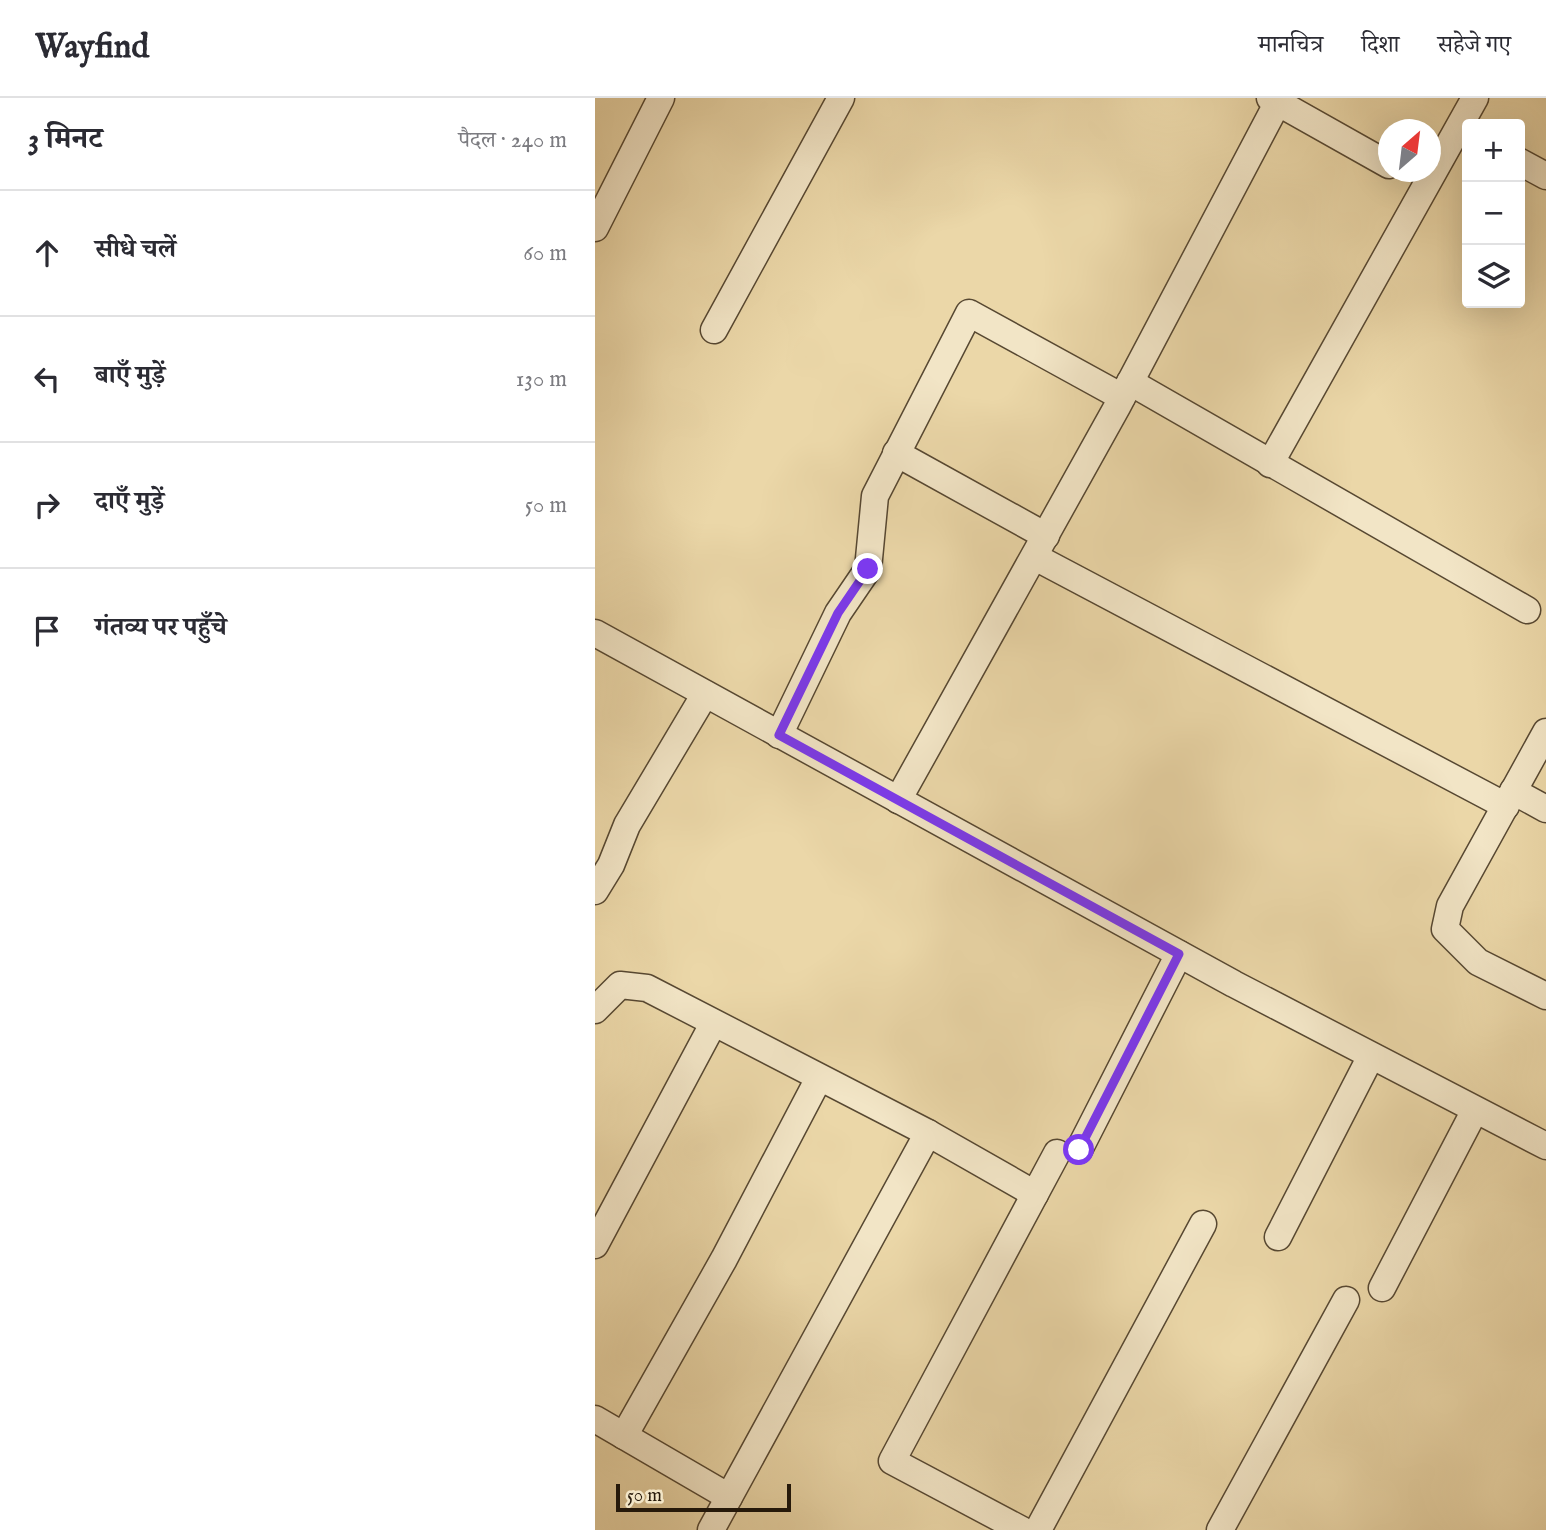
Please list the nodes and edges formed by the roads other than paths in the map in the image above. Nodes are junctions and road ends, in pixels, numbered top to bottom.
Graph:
1 (661, 98) edge
2 (841, 98) edge
3 (1475, 98) edge
4 (1276, 99) edge
5 (1468, 119) edge
6 (1462, 133) edge
7 (1378, 159) edge
8 (1525, 165) edge
9 (1546, 176) edge
10 (1419, 182) edge
11 (1426, 186) junction
12 (602, 198) edge
13 (595, 228) edge
14 (714, 331) dead end
15 (1126, 390) junction
16 (896, 453) junction
17 (1270, 464) junction
18 (1040, 546) junction
19 (1527, 610) dead end
20 (595, 633) edge
21 (705, 694) junction
22 (1546, 732) edge
23 (779, 735) junction
24 (1509, 799) junction
25 (898, 800) junction
26 (1546, 809) edge
27 (595, 891) edge
28 (1179, 954) junction
29 (1546, 996) edge
30 (596, 1010) edge
31 (713, 1024) junction
32 (1371, 1056) junction
33 (818, 1078) junction
34 (1475, 1110) junction
35 (928, 1133) junction
36 (1546, 1146) edge
37 (1035, 1194) junction
38 (1203, 1224) dead end
39 (1278, 1237) dead end
40 (595, 1245) edge
41 (1382, 1288) dead end
42 (1346, 1300) dead end
43 (595, 1419) edge
44 (624, 1436) junction
45 (729, 1497) junction
46 (711, 1530) edge
47 (1021, 1530) edge
48 (1038, 1530) edge
49 (1220, 1530) edge

1 - 12 street
2 - 14 street
3 - 5 street
4 - 7 street
4 - 15 street
6 - 11 street
8 - 9 street
10 - 11 street
11 - 17 street
12 - 13 street
15 - 16 street
15 - 17 street
15 - 18 street
16 - 18 street
16 - 23 street
17 - 19 street
18 - 24 street
18 - 25 street
20 - 21 street
21 - 23 street
21 - 27 street
22 - 24 street
23 - 25 street
24 - 26 street
24 - 29 street
25 - 28 street
28 - 32 street
28 - 37 street
30 - 31 street
31 - 33 street
31 - 40 street
32 - 34 street
32 - 39 street
33 - 35 street
33 - 44 street
34 - 36 street
34 - 41 street
35 - 37 street
35 - 45 street
37 - 47 street
38 - 48 street
42 - 49 street
43 - 44 street
44 - 45 street
45 - 46 street

